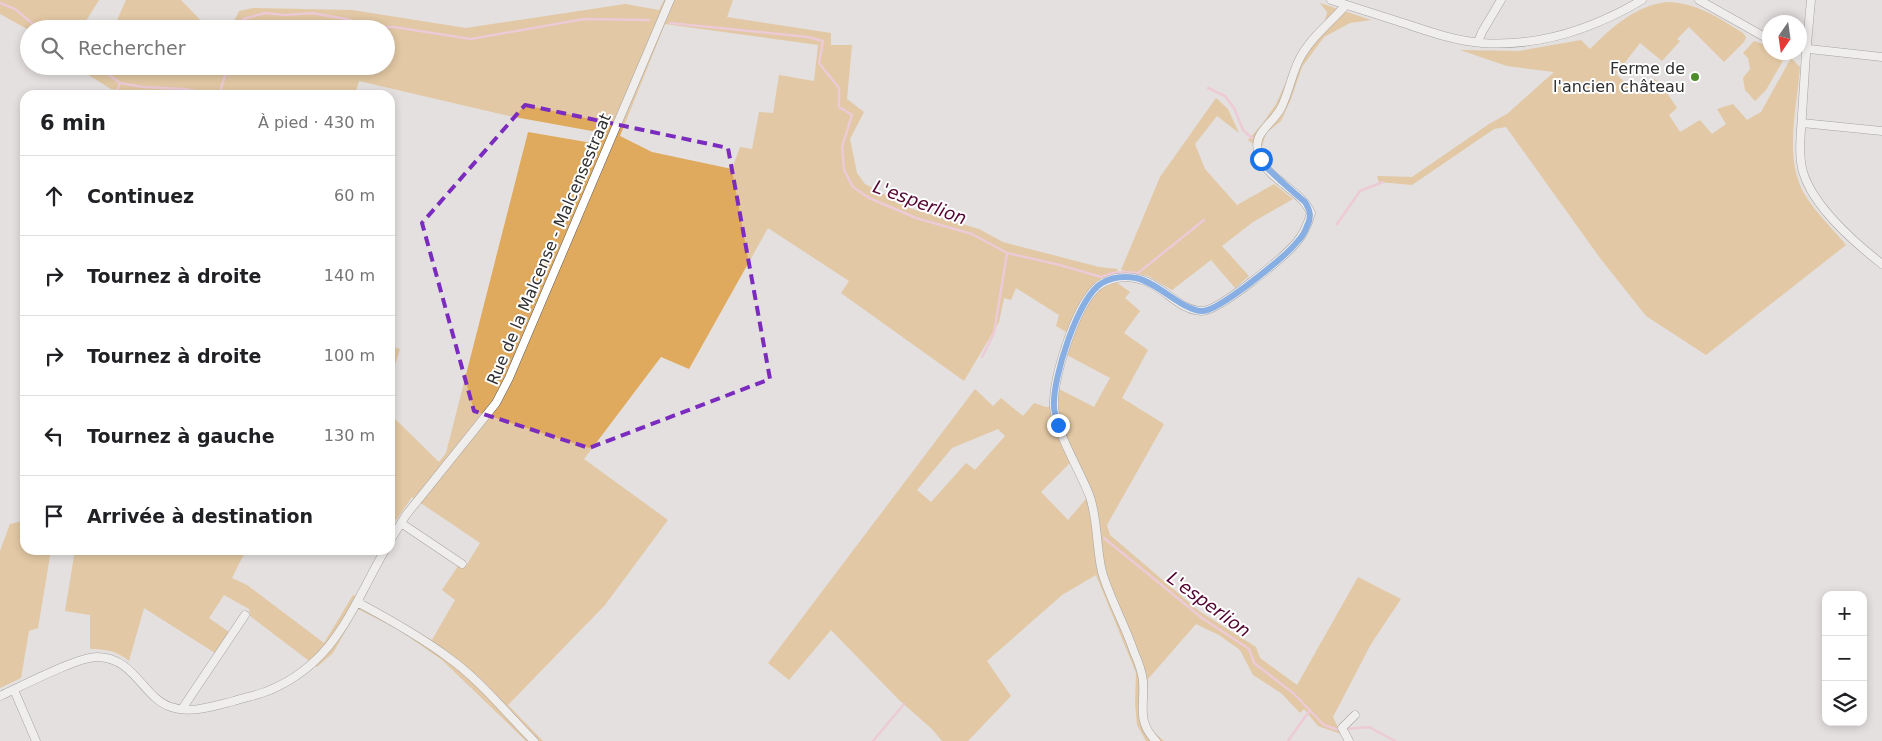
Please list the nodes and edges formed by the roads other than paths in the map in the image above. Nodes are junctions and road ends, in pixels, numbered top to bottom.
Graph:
1 (670, 0) edge
2 (1331, 0) edge
3 (1501, 0) edge
4 (1642, 0) edge
5 (1699, 0) edge
6 (1811, 0) edge
7 (1346, 5) junction
8 (1807, 24) edge
9 (1762, 35) edge
10 (1478, 42) junction
11 (1807, 48) edge
12 (1882, 57) edge
13 (1803, 60) edge
14 (1802, 123) junction
15 (1882, 132) edge
16 (1882, 264) edge
17 (401, 523) junction
18 (395, 533) edge
19 (380, 555) edge
20 (462, 564) dead end
21 (357, 602) junction
22 (245, 615) dead end
23 (14, 690) junction
24 (0, 696) edge
25 (182, 709) junction
26 (1355, 715) dead end
27 (36, 741) edge
28 (534, 741) edge
29 (1156, 741) edge
30 (1348, 741) edge

1 - 17 street, Rue de la Malcense - Malcensestraat
2 - 7 street
3 - 10 street
4 - 10 street
5 - 9 street
6 - 8 street
7 - 10 street
7 - 29 street
11 - 12 street
13 - 14 street
14 - 15 street
14 - 16 street
17 - 18 street, Rue de la Malcense - Malcensestraat
17 - 20 street
19 - 21 street
21 - 25 street
21 - 28 street
22 - 25 street
23 - 24 street
23 - 25 street
23 - 27 street
26 - 30 street

